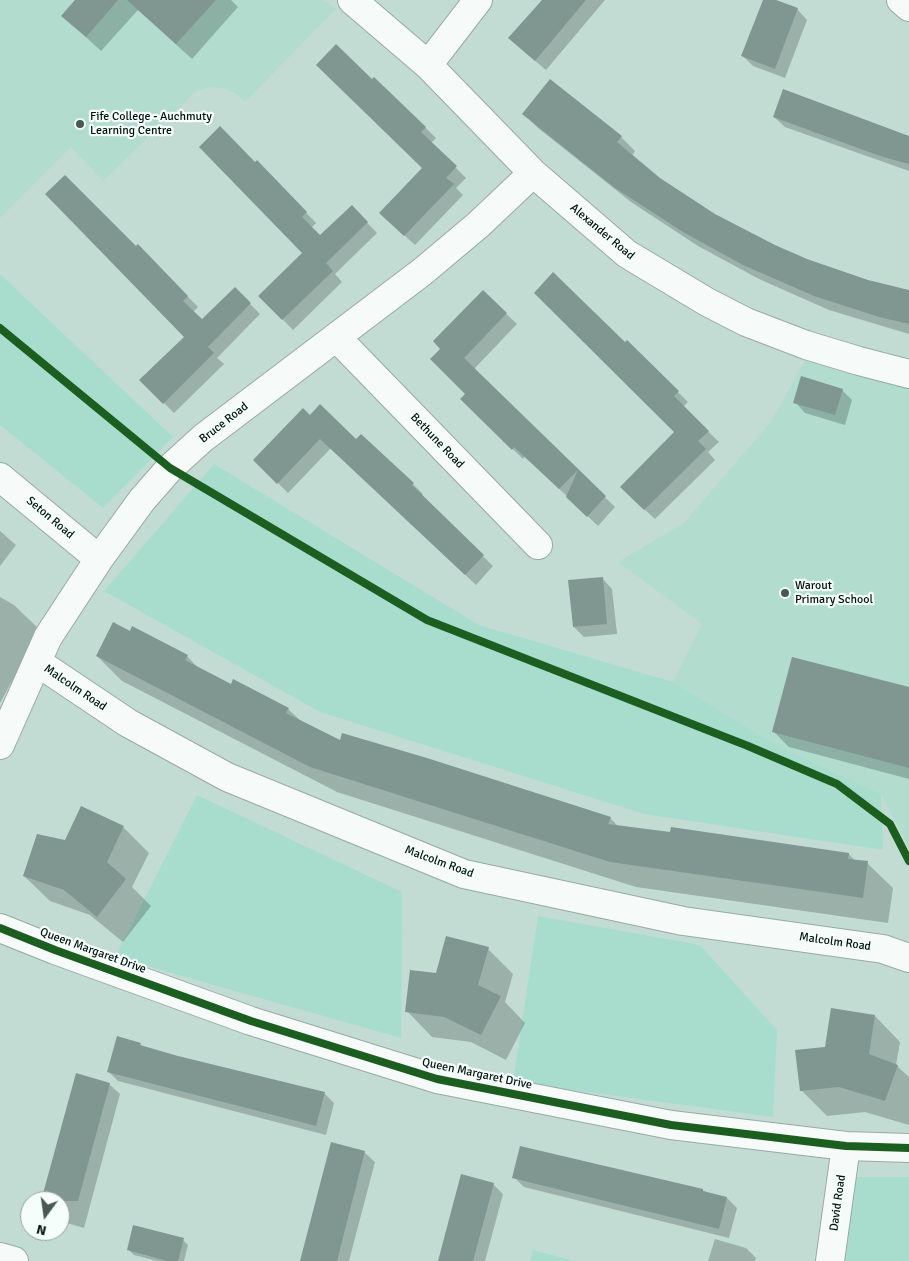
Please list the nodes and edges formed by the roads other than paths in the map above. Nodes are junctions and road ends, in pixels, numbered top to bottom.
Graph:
1 (352, 0) edge
2 (478, 0) edge
3 (902, 0) edge
4 (909, 8) edge
5 (428, 65) junction
6 (533, 173) junction
7 (336, 337) junction
8 (909, 374) edge
9 (0, 477) edge
10 (538, 545) dead end
11 (99, 559) junction
12 (37, 662) junction
13 (0, 745) edge
14 (0, 928) edge
15 (909, 958) edge
16 (846, 1146) junction
17 (909, 1148) edge
18 (0, 1258) edge
19 (14, 1261) edge
20 (830, 1261) edge

1 - 5 street, Alexander Road
2 - 5 street
3 - 4 street
5 - 6 street, Alexander Road
6 - 7 street, Bruce Road
6 - 8 street, Alexander Road
7 - 10 street, Bethune Road
7 - 11 street, Bruce Road
9 - 11 street, Seton Road
11 - 12 street, Bruce Road
12 - 13 street, Bruce Road
12 - 15 street, Malcolm Road
14 - 16 street, Queen Margaret Drive
16 - 17 street, Queen Margaret Drive
16 - 20 street, David Road
18 - 19 street

